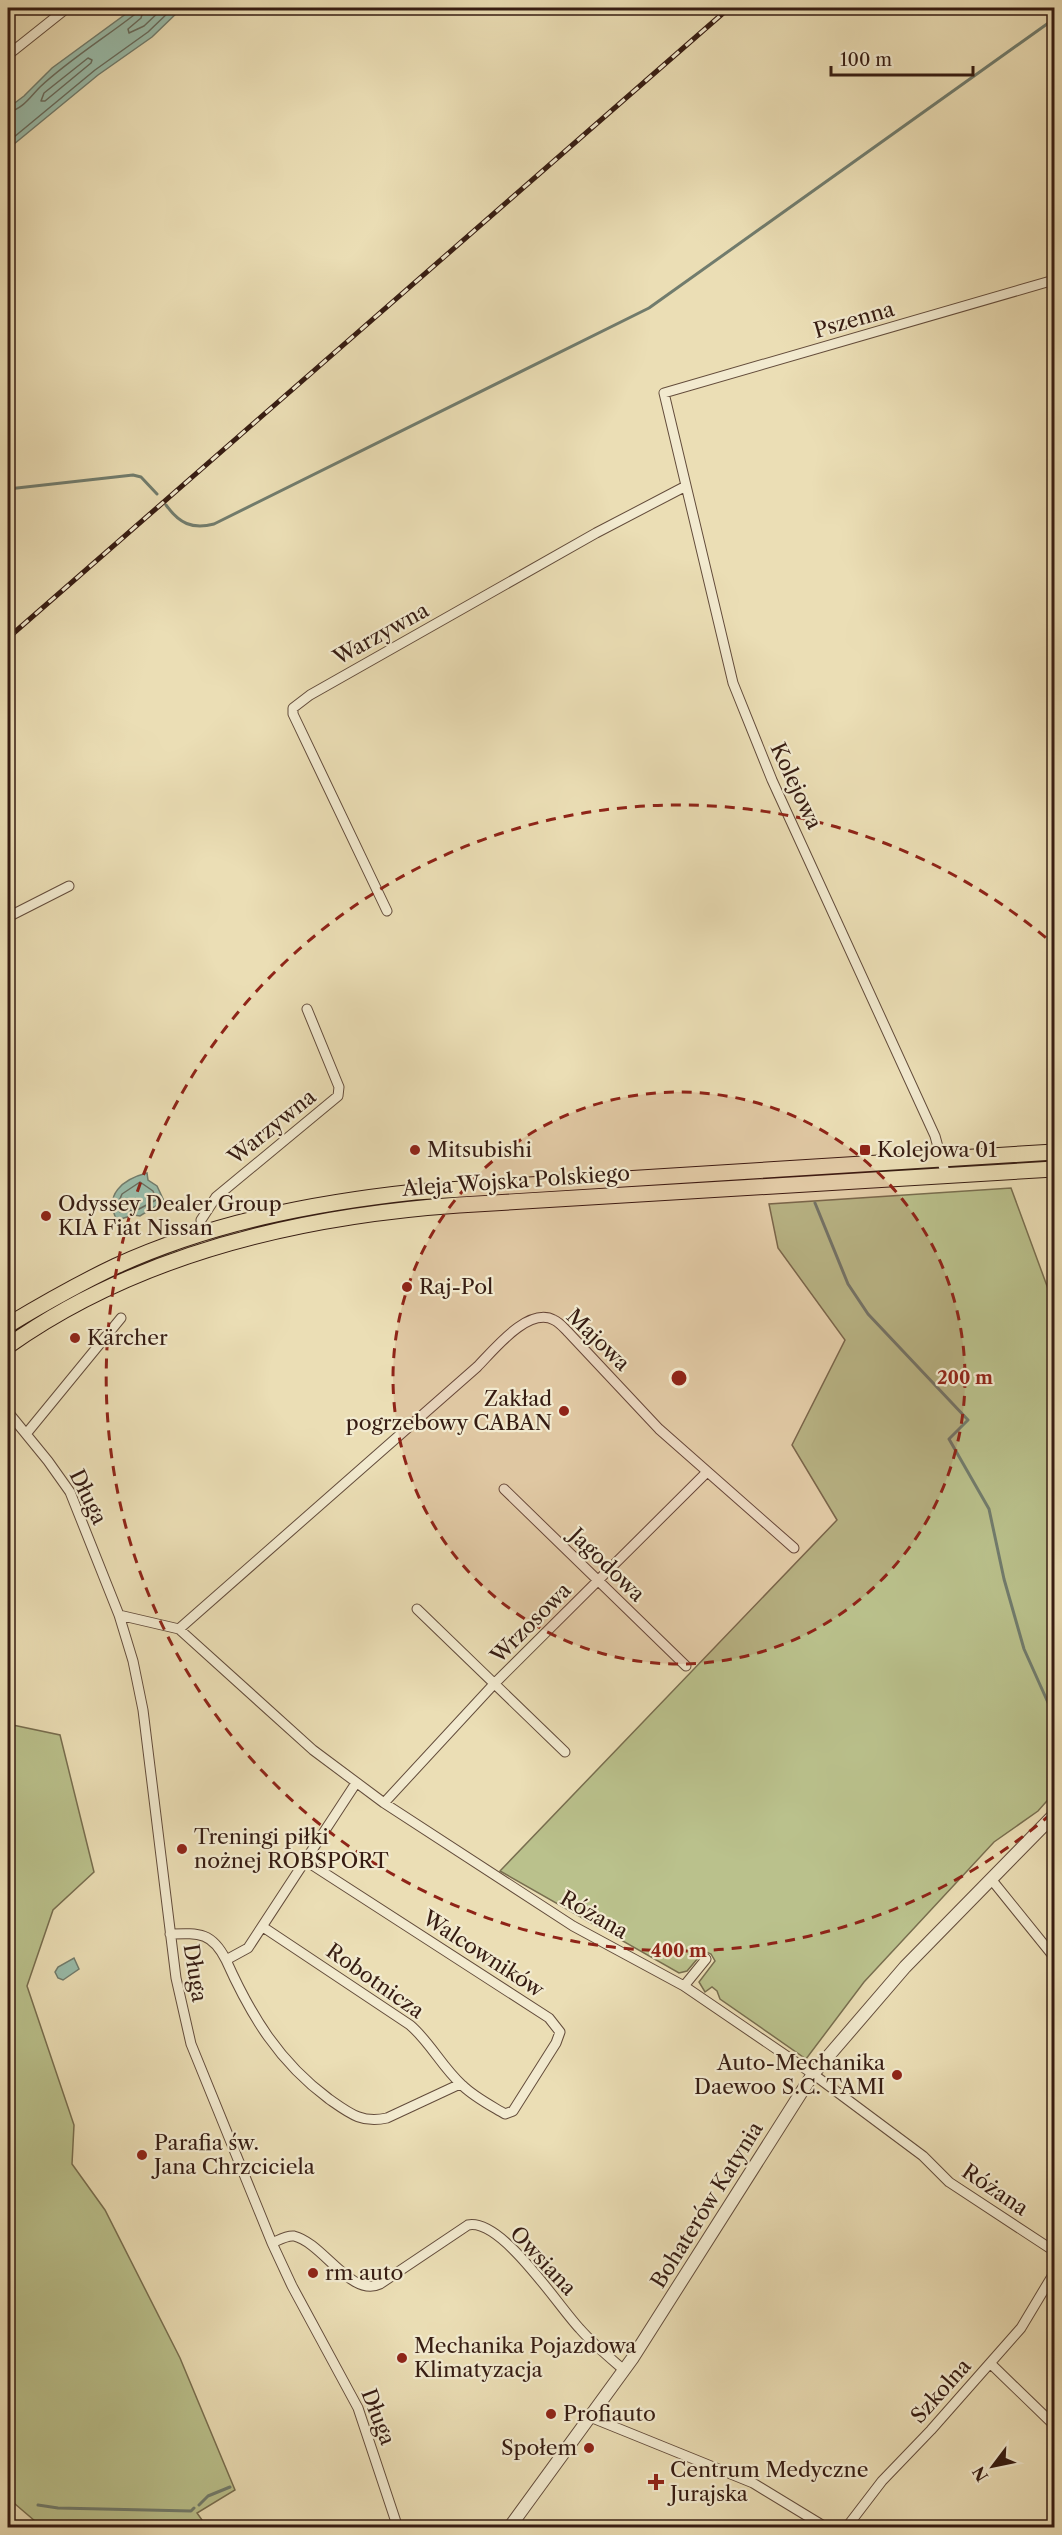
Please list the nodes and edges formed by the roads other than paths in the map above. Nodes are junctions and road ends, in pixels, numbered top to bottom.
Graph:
1 (67, 8) edge
2 (8, 55) edge
3 (1054, 280) edge
4 (664, 393) joint
5 (686, 486) junction
6 (69, 886) dead end
7 (387, 911) dead end
8 (8, 917) edge
9 (307, 1009) dead end
10 (1054, 1152) edge
11 (941, 1159) junction
12 (1054, 1169) edge
13 (946, 1176) junction
14 (203, 1234) junction
15 (122, 1318) dead end
16 (8, 1325) edge
17 (8, 1346) edge
18 (8, 1413) edge
19 (26, 1434) junction
20 (708, 1472) junction
21 (504, 1489) dead end
22 (794, 1548) dead end
23 (598, 1582) junction
24 (417, 1609) dead end
25 (119, 1615) junction
26 (179, 1629) junction
27 (686, 1666) dead end
28 (494, 1684) junction
29 (566, 1752) dead end
30 (356, 1783) junction
31 (384, 1803) junction
32 (1054, 1815) edge
33 (306, 1861) junction
34 (991, 1879) junction
35 (263, 1927) junction
36 (170, 1934) junction
37 (1054, 1957) edge
38 (706, 1959) dead end
39 (226, 1960) junction
40 (684, 1986) junction
41 (813, 2074) junction
42 (460, 2084) junction
43 (513, 2111) joint
44 (272, 2243) junction
45 (1054, 2252) edge
46 (1054, 2273) edge
47 (991, 2364) junction
48 (624, 2370) junction
49 (590, 2416) junction
50 (1054, 2426) edge
51 (398, 2528) edge
52 (509, 2528) edge
53 (827, 2528) edge
54 (846, 2528) edge

1 - 2 street
3 - 4 street, Pszenna
4 - 5 street, Kolejowa
5 - 7 street, Warzywna
5 - 11 street, Kolejowa
6 - 8 street
9 - 14 street, Warzywna
10 - 11 main road, Aleja Wojska Polskiego
11 - 13 street, Kolejowa
11 - 14 main road, Aleja Wojska Polskiego
12 - 13 main road, Aleja Wojska Polskiego
13 - 17 main road, Aleja Wojska Polskiego
14 - 16 main road, Aleja Wojska Polskiego
15 - 19 street
18 - 19 street, Długa
19 - 25 street, Długa
20 - 22 street, Majowa
20 - 23 street, Wrzosowa
20 - 26 street, Majowa
21 - 23 street, Jagodowa
23 - 27 street, Jagodowa
23 - 28 street, Wrzosowa
24 - 28 street
25 - 26 street, Różana
25 - 36 street, Długa
26 - 30 street, Różana
28 - 29 street
28 - 31 street, Wrzosowa
30 - 31 street, Różana
30 - 33 street
31 - 40 street, Różana
32 - 34 street, Bohaterów Katynia
33 - 35 street
33 - 43 street, Walcowników
34 - 37 street
34 - 41 street, Bohaterów Katynia
35 - 39 street
35 - 42 street, Robotnicza
36 - 39 street
36 - 44 street, Długa
38 - 40 street
39 - 42 street
40 - 41 street, Różana
41 - 45 street, Różana
41 - 48 street, Bohaterów Katynia
42 - 43 street, Robotnicza
44 - 48 street, Owsiana
44 - 51 street, Długa
46 - 47 street, Szkolna
47 - 50 street
47 - 54 street, Szkolna
48 - 49 street, Bohaterów Katynia
49 - 52 street, Bohaterów Katynia
49 - 53 street

